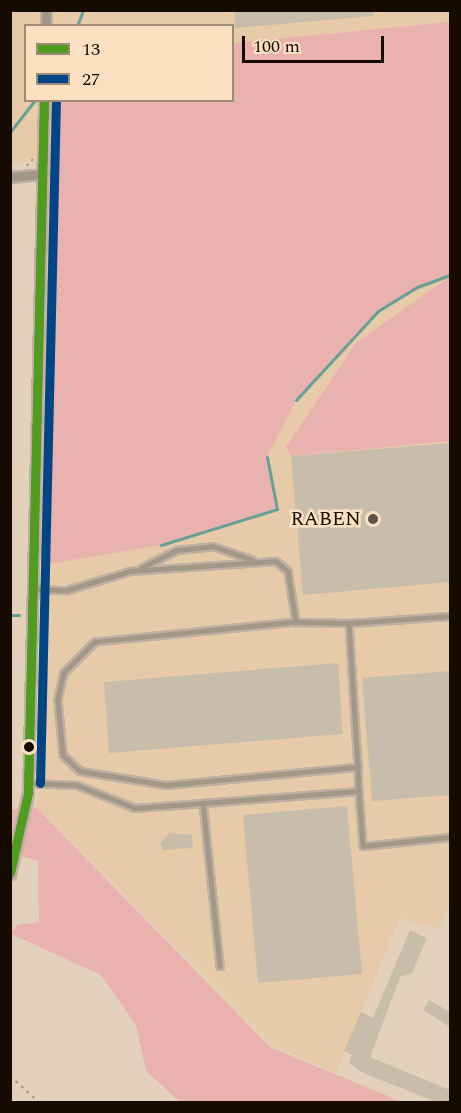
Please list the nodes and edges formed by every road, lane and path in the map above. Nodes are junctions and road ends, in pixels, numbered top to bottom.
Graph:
1 (44, 102) edge
2 (42, 174) junction
3 (10, 177) edge
4 (253, 560) junction
5 (130, 571) junction
6 (33, 589) junction
7 (450, 616) edge
8 (296, 622) junction
9 (349, 623) junction
10 (358, 767) junction
11 (28, 783) junction
12 (360, 791) junction
13 (204, 803) junction
14 (450, 837) edge
15 (10, 874) edge
16 (220, 966) dead end
17 (10, 1076) edge
18 (39, 1102) edge

1 - 2 street
2 - 3 street
2 - 6 street
4 - 5 lane
4 - 5 lane
4 - 8 lane
5 - 6 lane
6 - 11 street
7 - 9 lane
8 - 9 lane
8 - 10 lane
9 - 10 lane
10 - 12 lane
11 - 13 lane
11 - 15 street
12 - 13 lane
12 - 14 lane
13 - 16 lane
17 - 18 path

